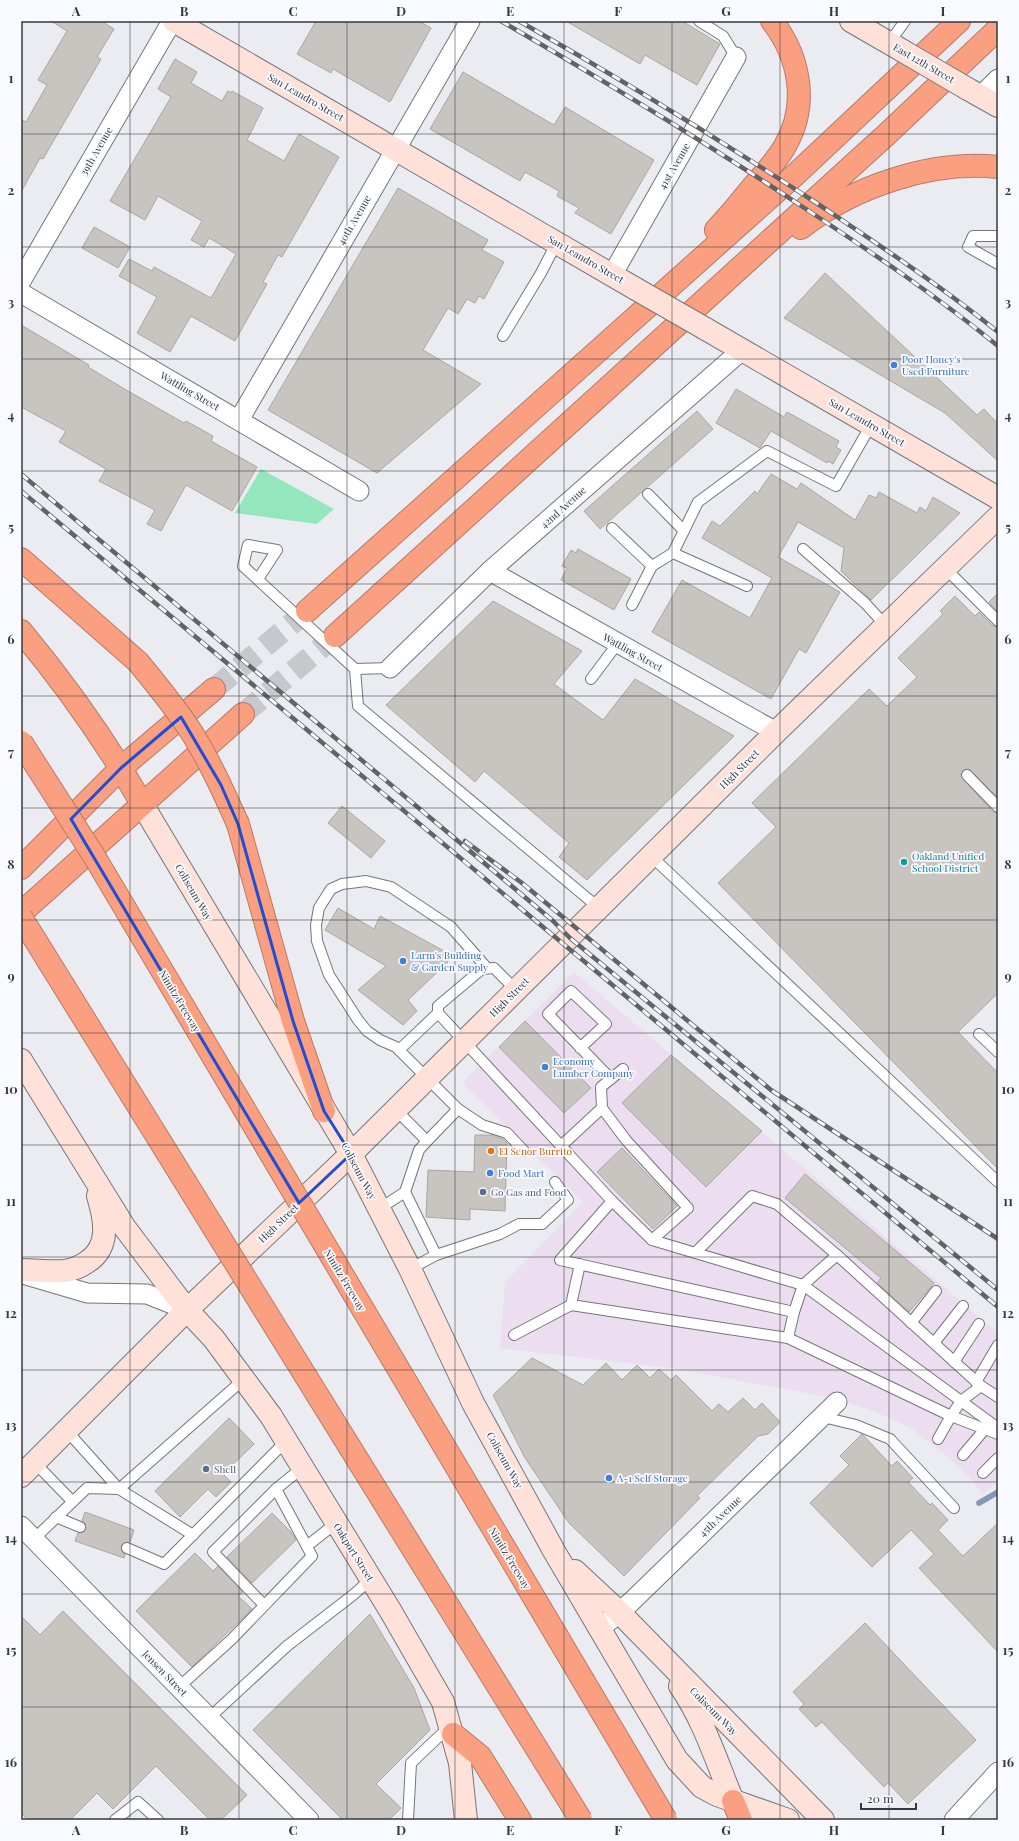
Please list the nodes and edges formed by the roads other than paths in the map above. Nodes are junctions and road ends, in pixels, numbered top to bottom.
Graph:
1 (173, 21) edge
2 (470, 21) edge
3 (700, 21) edge
4 (772, 21) edge
5 (851, 21) edge
6 (905, 21) edge
7 (959, 21) edge
8 (998, 29) edge
9 (896, 47) junction
10 (736, 57) joint
11 (998, 79) edge
12 (982, 96) edge
13 (396, 149) junction
14 (998, 167) edge
15 (998, 236) edge
16 (557, 242) junction
17 (998, 264) edge
18 (612, 275) junction
19 (21, 281) edge
20 (21, 293) edge
21 (503, 336) dead end
22 (610, 339) junction
23 (742, 350) junction
24 (630, 366) junction
25 (239, 420) junction
26 (871, 425) junction
27 (359, 491) dead end
28 (648, 494) dead end
29 (998, 498) edge
30 (998, 517) edge
31 (612, 528) dead end
32 (684, 531) junction
33 (803, 549) dead end
34 (673, 553) junction
35 (21, 559) edge
36 (652, 566) junction
37 (945, 568) junction
38 (490, 571) junction
39 (258, 579) dead end
40 (747, 586) dead end
41 (632, 605) dead end
42 (307, 611) tunnel mouth
43 (998, 621) edge
44 (886, 626) junction
45 (21, 631) edge
46 (334, 636) tunnel mouth
47 (618, 643) junction
48 (390, 668) joint
49 (355, 669) junction
50 (590, 680) dead end
51 (214, 689) tunnel mouth
52 (243, 714) tunnel mouth
53 (776, 732) junction
54 (21, 742) edge
55 (121, 768) junction
56 (967, 775) dead end
57 (142, 804) junction
58 (998, 807) edge
59 (651, 856) junction
60 (21, 868) edge
61 (599, 908) junction
62 (21, 913) edge
63 (21, 917) edge
64 (487, 968) junction
65 (516, 990) junction
66 (438, 1013) junction
67 (979, 1034) dead end
68 (465, 1040) junction
69 (580, 1048) junction
70 (398, 1050) junction
71 (998, 1052) edge
72 (21, 1060) edge
73 (623, 1069) dead end
74 (428, 1078) junction
75 (611, 1079) junction
76 (602, 1108) junction
77 (396, 1109) junction
78 (458, 1109) junction
79 (324, 1111) junction
80 (427, 1141) junction
81 (561, 1146) junction
82 (524, 1151) dead end
83 (351, 1154) junction
84 (88, 1168) junction
85 (555, 1182) dead end
86 (998, 1182) edge
87 (405, 1192) junction
88 (612, 1201) junction
89 (379, 1209) junction
90 (652, 1240) junction
91 (695, 1253) junction
92 (436, 1255) junction
93 (837, 1256) junction
94 (580, 1264) junction
95 (410, 1269) junction
96 (21, 1270) edge
97 (21, 1274) edge
98 (803, 1285) junction
99 (936, 1291) dead end
100 (571, 1305) junction
101 (963, 1306) dead end
102 (187, 1310) junction
103 (794, 1312) junction
104 (911, 1323) junction
105 (979, 1324) dead end
106 (514, 1335) dead end
107 (788, 1338) junction
108 (934, 1343) junction
109 (998, 1345) edge
110 (954, 1362) junction
111 (244, 1379) junction
112 (979, 1384) junction
113 (998, 1397) edge
114 (961, 1401) junction
115 (837, 1402) dead end
116 (951, 1416) junction
117 (823, 1417) junction
118 (998, 1428) edge
119 (985, 1429) junction
120 (66, 1431) junction
121 (998, 1434) edge
122 (938, 1439) dead end
123 (286, 1440) junction
124 (963, 1455) dead end
125 (998, 1458) edge
126 (302, 1468) junction
127 (28, 1470) edge
128 (983, 1473) dead end
129 (119, 1489) junction
130 (276, 1489) junction
131 (72, 1501) junction
132 (954, 1508) dead end
133 (56, 1517) junction
134 (336, 1523) junction
135 (80, 1527) dead end
136 (27, 1533) edge
137 (193, 1535) junction
138 (307, 1546) junction
139 (128, 1548) dead end
140 (554, 1551) junction
141 (371, 1579) junction
142 (264, 1605) junction
143 (619, 1612) junction
144 (601, 1628) junction
145 (648, 1644) junction
146 (179, 1687) junction
147 (209, 1718) junction
148 (451, 1730) junction
149 (998, 1772) edge
150 (737, 1811) edge
151 (115, 1820) edge
152 (158, 1820) edge
153 (310, 1820) edge
154 (408, 1820) edge
155 (466, 1820) edge
156 (520, 1820) edge
157 (581, 1820) edge
158 (666, 1820) edge
159 (788, 1820) edge
160 (824, 1820) edge
161 (954, 1820) edge

1 - 13 main road, San Leandro Street
1 - 19 street, 39th Avenue
2 - 13 street, 40th Avenue
3 - 10 lane
4 - 22 highway
5 - 9 main road, East 12th Street
6 - 9 lane
7 - 22 highway
8 - 24 highway
9 - 12 main road, East 12th Street, bridge
10 - 18 street, 41st Avenue
11 - 12 street
13 - 16 main road, San Leandro Street
13 - 25 street, 40th Avenue
14 - 24 highway
15 - 17 lane
16 - 18 main road, San Leandro Street
16 - 21 lane
18 - 23 main road, San Leandro Street, bridge
20 - 25 street, Wattling Street
22 - 42 highway
23 - 26 main road, San Leandro Street
23 - 38 street, 42nd Avenue
24 - 46 highway
25 - 27 street, Wattling Street
26 - 29 main road, San Leandro Street
26 - 32 lane
28 - 32 lane
30 - 37 main road, High Street
31 - 36 lane
32 - 34 lane
33 - 44 lane
34 - 36 lane
34 - 40 lane
35 - 79 highway, bridge
36 - 41 lane
37 - 43 lane
37 - 44 main road, High Street
38 - 47 street, Wattling Street
38 - 48 street, 42nd Avenue
39 - 49 lane
44 - 53 main road, High Street
45 - 55 highway
47 - 50 lane
47 - 53 street, Wattling Street
48 - 49 lane
49 - 61 lane
51 - 55 highway
52 - 57 highway
53 - 59 main road, High Street
54 - 158 highway, Nimitz Freeway, bridge
55 - 57 highway
55 - 60 highway
56 - 58 lane
57 - 62 highway
57 - 79 main road, Coliseum Way
59 - 61 main road, High Street
59 - 86 lane
61 - 65 main road, High Street
63 - 157 highway, bridge
64 - 65 lane
64 - 66 lane
64 - 70 lane
65 - 68 main road, High Street
66 - 68 lane
66 - 70 lane
67 - 71 lane
68 - 74 main road, High Street
68 - 81 lane
69 - 69 lane
69 - 75 lane
70 - 74 lane
72 - 84 main road
73 - 75 lane
74 - 77 main road, High Street
74 - 78 lane
75 - 76 lane
76 - 81 lane
76 - 90 lane
77 - 80 lane
77 - 83 main road, High Street
78 - 80 lane
78 - 82 lane
79 - 83 main road, Coliseum Way
80 - 87 lane
81 - 88 lane
83 - 89 main road, Coliseum Way
83 - 102 main road, High Street
84 - 96 main road
84 - 102 main road, Oakport Street
85 - 92 lane
87 - 89 lane
87 - 92 lane
88 - 90 lane
88 - 94 lane
89 - 95 main road, Coliseum Way
90 - 91 lane
91 - 93 lane
91 - 98 lane
92 - 95 lane
93 - 98 lane
93 - 104 lane
94 - 100 lane
94 - 103 lane
95 - 140 main road, Coliseum Way
97 - 102 street
98 - 103 lane
98 - 114 lane
99 - 104 lane
100 - 106 lane
100 - 107 lane
101 - 108 lane
102 - 111 main road, Oakport Street
102 - 120 main road, High Street
103 - 107 lane
104 - 108 lane
105 - 110 lane
107 - 116 lane
108 - 110 lane
109 - 112 lane
110 - 112 lane
111 - 123 main road, Oakport Street
111 - 129 lane
112 - 113 lane
112 - 114 lane
114 - 116 lane
114 - 118 lane
115 - 117 street, 45th Avenue
116 - 119 lane
116 - 122 lane
117 - 132 lane
117 - 143 street, 45th Avenue
119 - 121 lane
119 - 124 lane
120 - 127 main road, High Street
120 - 129 lane
123 - 126 main road, Oakport Street
123 - 137 lane
125 - 128 lane
126 - 130 lane
126 - 134 main road, Oakport Street
127 - 131 lane
129 - 131 lane
129 - 137 lane
130 - 138 lane
130 - 142 lane
131 - 133 lane
133 - 135 lane
133 - 136 lane
134 - 138 lane
134 - 141 main road, Oakport Street
136 - 146 street, Jensen Street
137 - 139 lane
138 - 142 lane
140 - 143 main road, Coliseum Way
140 - 144 main road, Coliseum Way
141 - 147 lane
141 - 148 main road, Oakport Street
142 - 146 lane
143 - 144 street, 45th Avenue
143 - 145 main road, Coliseum Way
144 - 150 main road, Coliseum Way
145 - 150 main road
145 - 160 main road, Coliseum Way
146 - 147 street, Jensen Street
147 - 153 street, Jensen Street
148 - 154 lane
148 - 155 main road, Oakport Street
148 - 156 highway
149 - 161 street
150 - 159 main road, Coliseum Way
151 - 152 lane

